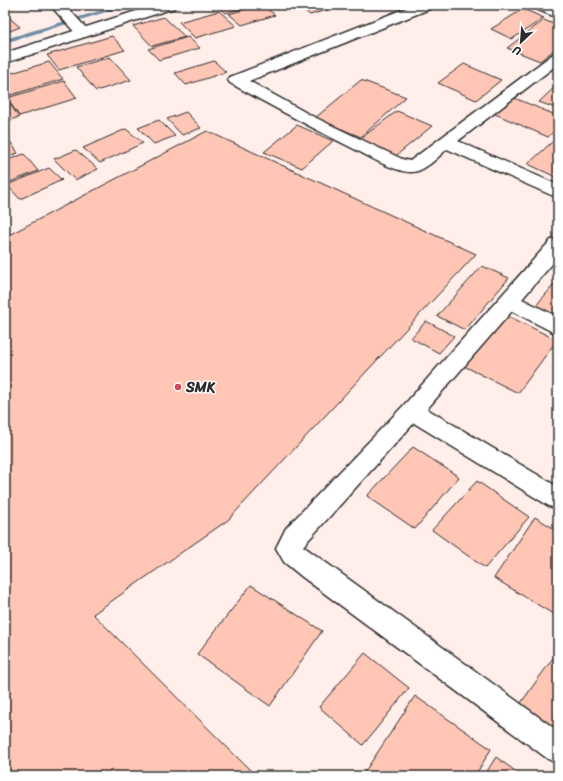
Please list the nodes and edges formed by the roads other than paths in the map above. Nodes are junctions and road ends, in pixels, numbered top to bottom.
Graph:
1 (169, 5) edge
2 (427, 5) edge
3 (539, 5) edge
4 (558, 14) edge
5 (70, 20) edge
6 (558, 57) edge
7 (5, 58) edge
8 (447, 143) junction
9 (558, 192) edge
10 (558, 245) edge
11 (510, 301) junction
12 (558, 326) edge
13 (412, 411) junction
14 (558, 499) edge
15 (558, 749) edge

1 - 5 street
2 - 8 street
3 - 4 street
5 - 7 street
6 - 8 street
8 - 9 street
10 - 11 street
11 - 12 street
11 - 13 street
13 - 14 street
13 - 15 street

